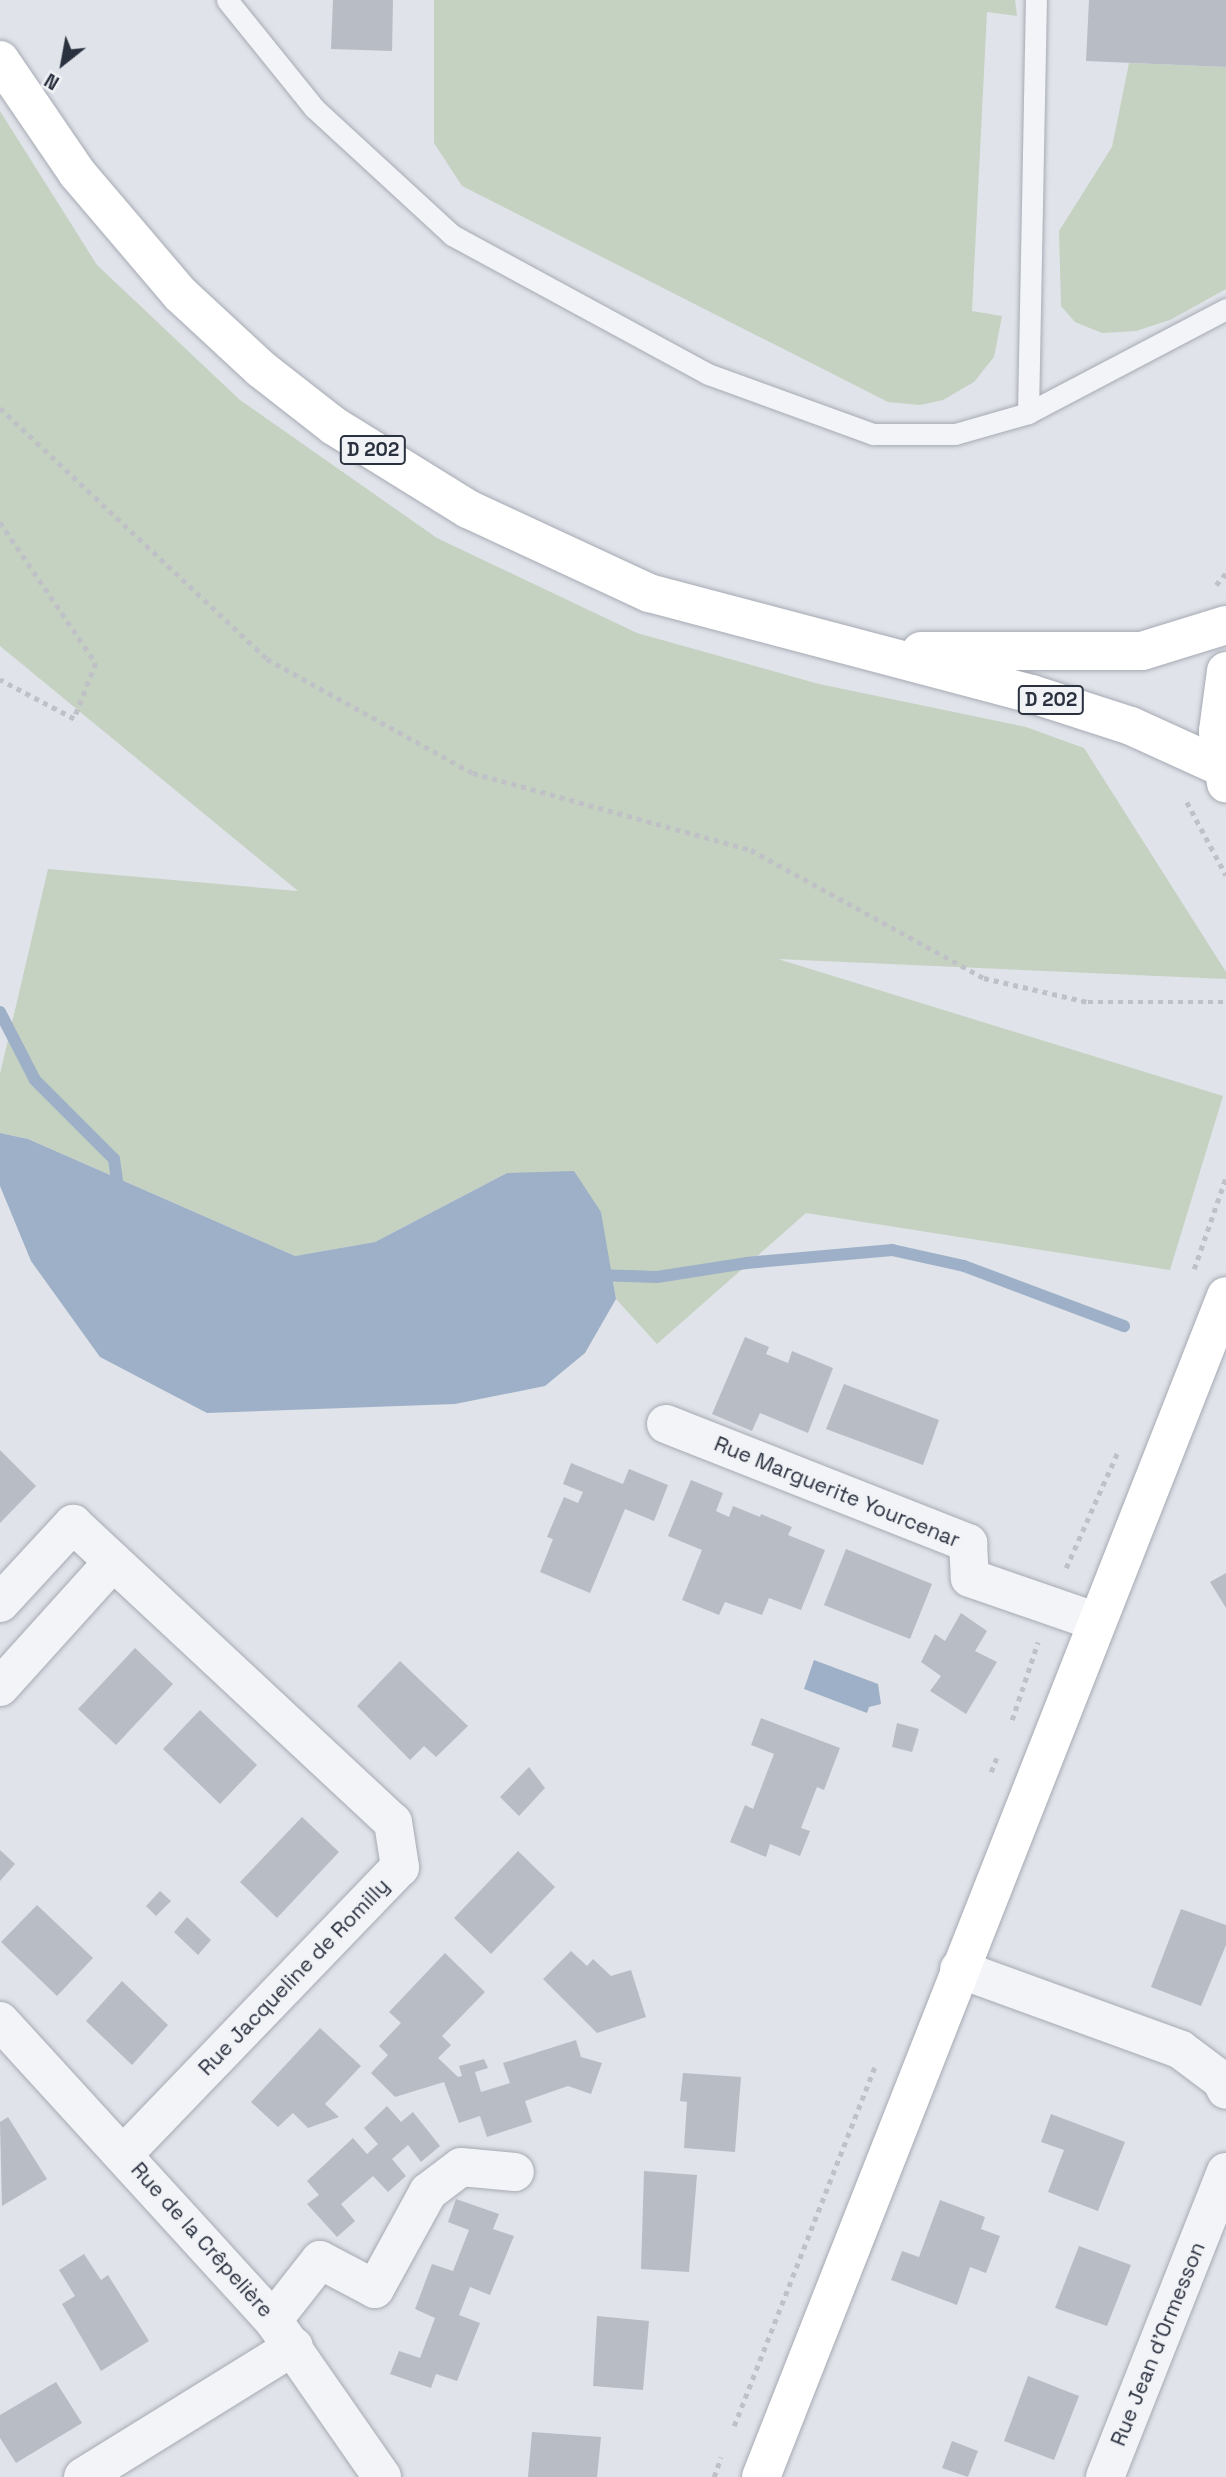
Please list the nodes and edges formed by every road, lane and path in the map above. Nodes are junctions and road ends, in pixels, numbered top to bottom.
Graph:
1 (227, 0) edge
2 (1035, 0) edge
3 (0, 60) edge
4 (1226, 309) edge
5 (0, 408) edge
6 (1028, 413) junction
7 (0, 522) edge
8 (1226, 625) edge
9 (873, 652) junction
10 (1226, 671) edge
11 (0, 680) edge
12 (1224, 775) edge
13 (1226, 1002) edge
14 (1226, 1296) edge
15 (666, 1424) dead end
16 (1105, 1480) dead end
17 (113, 1562) junction
18 (0, 1603) edge
19 (1050, 1606) junction
20 (1097, 1622) junction
21 (0, 1687) edge
22 (1008, 1731) dead end
23 (1003, 1741) dead end
24 (990, 1775) dead end
25 (959, 1969) junction
26 (0, 2021) edge
27 (877, 2062) dead end
28 (1226, 2090) edge
29 (125, 2153) junction
30 (515, 2172) dead end
31 (1226, 2172) edge
32 (284, 2333) junction
33 (729, 2439) dead end
34 (724, 2452) dead end
35 (83, 2477) edge
36 (382, 2477) edge
37 (714, 2477) edge
38 (761, 2477) edge
39 (1105, 2477) edge

1 - 6 lane
2 - 6 lane
3 - 9 main road, D 202
4 - 6 lane
5 - 13 path
7 - 11 path
8 - 9 main road, D 202
9 - 12 main road, D 202
10 - 12 main road
14 - 20 main road
15 - 19 street, Rue Marguerite Yourcenar
16 - 19 path
17 - 18 street, Rue Jacqueline de Romilly
17 - 21 street
17 - 29 street, Rue Jacqueline de Romilly
19 - 20 street, Rue Marguerite Yourcenar
19 - 22 path
20 - 25 main road
23 - 24 path
25 - 28 street
25 - 38 main road
26 - 29 street, Rue de la Crêpelière
27 - 33 path
29 - 32 street, Rue de la Crêpelière
30 - 32 street
31 - 39 street, Rue Jean d'Ormesson
32 - 35 street
32 - 36 street, Rue de la Crêpelière
34 - 37 path

